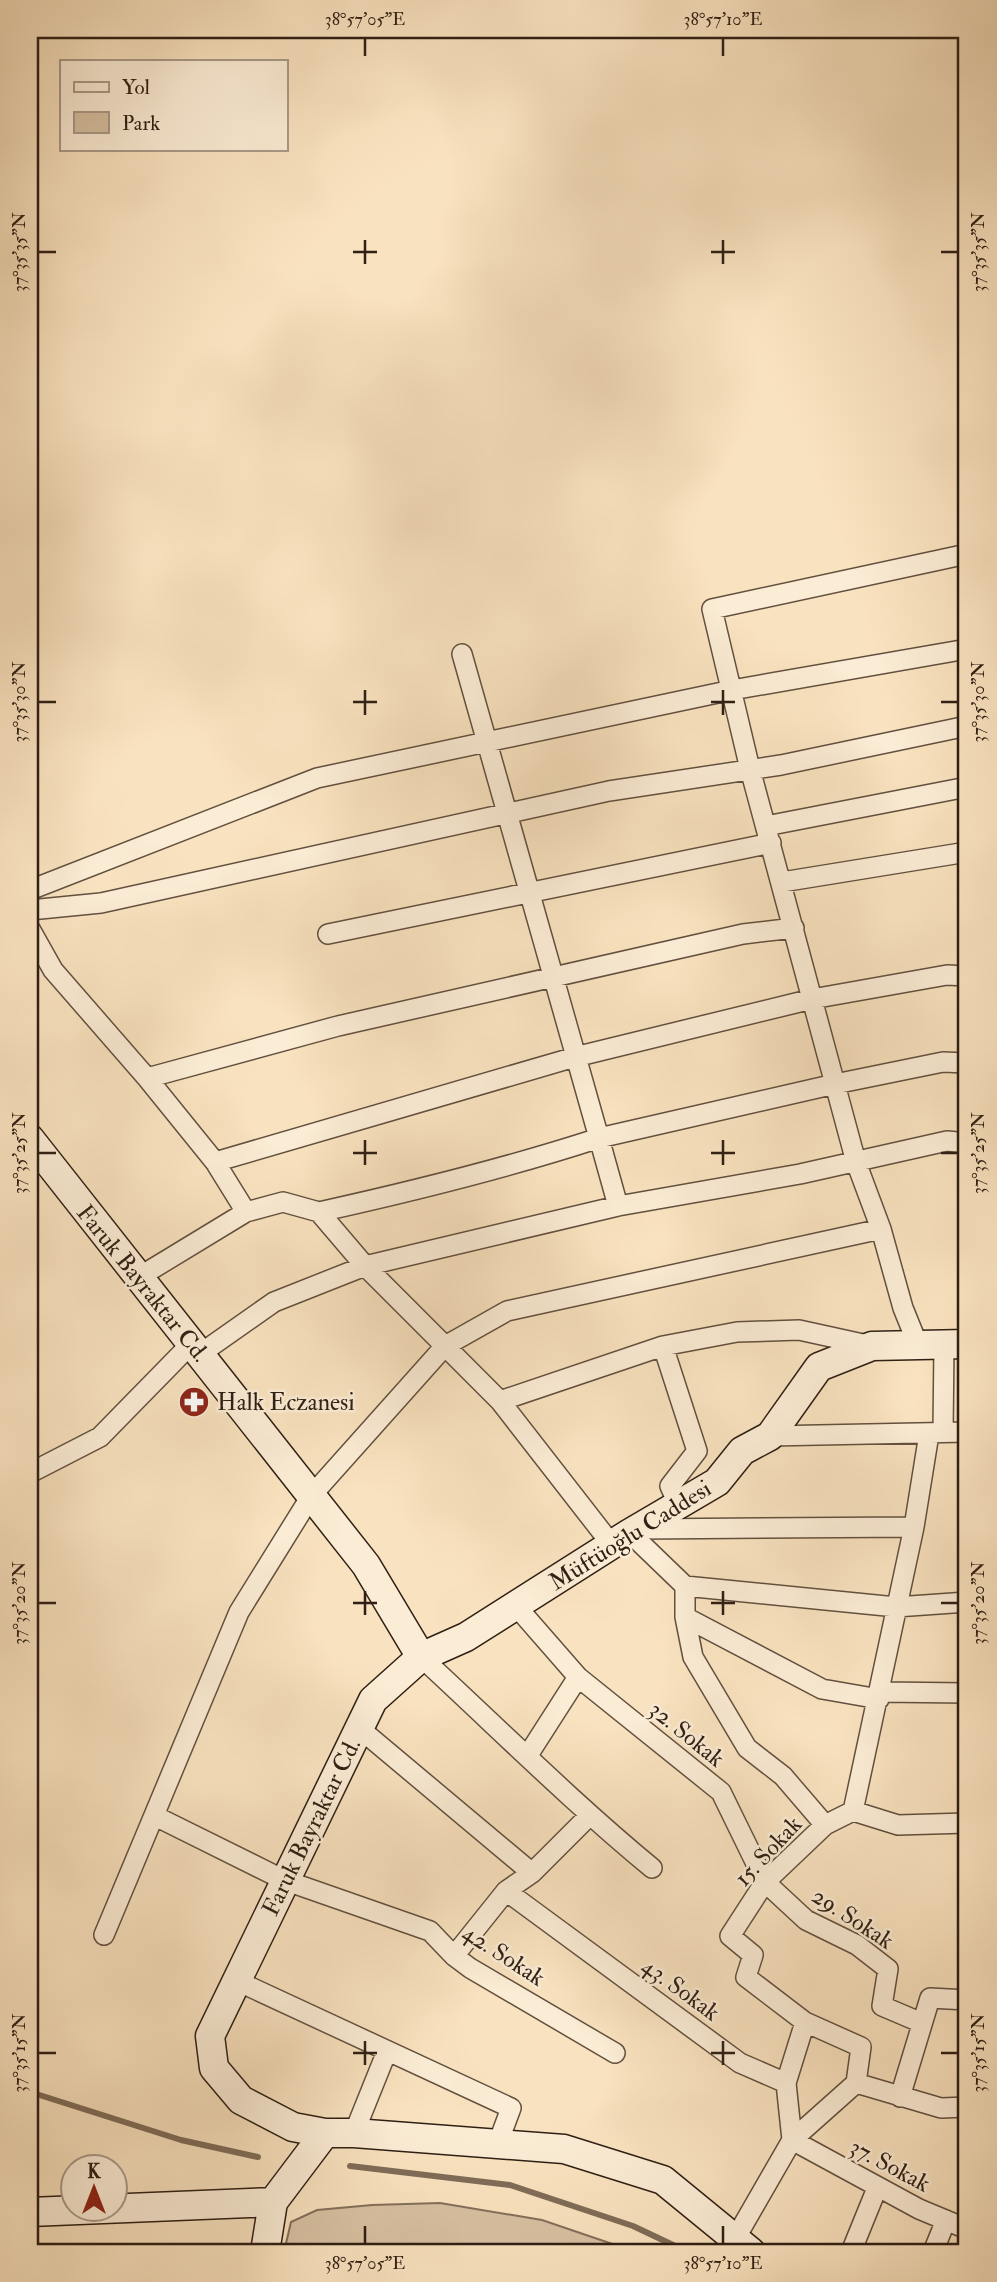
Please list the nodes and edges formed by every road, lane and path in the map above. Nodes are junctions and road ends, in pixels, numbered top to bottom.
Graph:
1 (967, 554) edge
2 (967, 649) edge
3 (462, 654) dead end
4 (732, 690) junction
5 (967, 726) edge
6 (486, 741) junction
7 (750, 769) junction
8 (967, 787) edge
9 (506, 813) junction
10 (769, 835) junction
11 (967, 852) edge
12 (782, 883) junction
13 (30, 890) edge
14 (529, 893) junction
15 (30, 910) edge
16 (794, 928) junction
17 (30, 929) edge
18 (328, 934) dead end
19 (967, 976) edge
20 (553, 978) junction
21 (812, 999) junction
22 (575, 1057) junction
23 (967, 1063) edge
24 (147, 1078) junction
25 (835, 1084) junction
26 (599, 1138) junction
27 (30, 1139) edge
28 (967, 1143) edge
29 (215, 1162) junction
30 (856, 1162) junction
31 (618, 1206) junction
32 (246, 1212) junction
33 (319, 1212) junction
34 (881, 1229) junction
35 (365, 1266) junction
36 (139, 1277) junction
37 (943, 1345) edge
38 (444, 1346) junction
39 (663, 1346) junction
40 (872, 1346) junction
41 (196, 1348) junction
42 (500, 1401) junction
43 (967, 1432) edge
44 (936, 1433) junction
45 (770, 1436) junction
46 (30, 1473) edge
47 (311, 1496) junction
48 (678, 1504) junction
49 (915, 1527) junction
50 (626, 1536) junction
51 (685, 1586) junction
52 (967, 1602) edge
53 (516, 1606) junction
54 (896, 1607) junction
55 (685, 1617) junction
56 (421, 1657) junction
57 (578, 1677) junction
58 (967, 1693) edge
59 (879, 1696) junction
60 (359, 1728) junction
61 (528, 1755) junction
62 (853, 1811) junction
63 (155, 1816) junction
64 (589, 1816) junction
65 (967, 1823) edge
66 (825, 1825) junction
67 (652, 1868) dead end
68 (533, 1873) junction
69 (284, 1880) junction
70 (765, 1882) junction
71 (506, 1891) junction
72 (104, 1935) dead end
73 (454, 1956) junction
74 (235, 1980) junction
75 (967, 2000) edge
76 (805, 2022) junction
77 (922, 2023) junction
78 (387, 2051) junction
79 (615, 2053) dead end
80 (786, 2083) junction
81 (856, 2083) junction
82 (900, 2097) junction
83 (967, 2107) edge
84 (325, 2133) junction
85 (354, 2133) junction
86 (792, 2140) junction
87 (498, 2143) junction
88 (877, 2188) junction
89 (273, 2202) junction
90 (30, 2212) edge
91 (946, 2220) junction
92 (967, 2229) edge
93 (743, 2246) edge
94 (265, 2252) edge
95 (851, 2252) edge
96 (933, 2252) edge

1 - 4 street
2 - 4 street
3 - 6 street
4 - 6 street
4 - 7 street
5 - 7 street
6 - 9 street
6 - 13 street
7 - 9 street
7 - 10 street
8 - 10 street
9 - 14 street
9 - 15 street
10 - 12 street
10 - 14 street
11 - 12 street
12 - 16 street
14 - 18 street
14 - 20 street
16 - 20 street
16 - 21 street
17 - 24 street
19 - 21 street
20 - 22 street
20 - 24 street
21 - 22 street
21 - 25 street
22 - 26 street
22 - 29 street
23 - 25 street
24 - 29 street
25 - 26 street
25 - 30 street
26 - 31 street
26 - 33 street
27 - 36 street, Faruk Bayraktar Cd.
28 - 30 street
29 - 32 street
30 - 31 street
30 - 34 street
31 - 35 street
32 - 33 street
32 - 36 street
33 - 35 street
34 - 37 street
34 - 38 street
35 - 38 street
35 - 41 street
36 - 41 street, Faruk Bayraktar Cd.
37 - 40 street, Müftüoğlu Caddesi
37 - 44 street
38 - 42 street
38 - 47 street
39 - 40 street
39 - 42 street
39 - 48 street
40 - 45 street, Müftüoğlu Caddesi
41 - 46 street
41 - 47 street, Faruk Bayraktar Cd.
42 - 50 street
43 - 44 street
44 - 45 street
44 - 49 street
45 - 48 street, Müftüoğlu Caddesi
47 - 56 street, Faruk Bayraktar Cd.
47 - 63 street
48 - 50 street, Müftüoğlu Caddesi
49 - 50 street
49 - 54 street
50 - 51 street
50 - 53 street, Müftüoğlu Caddesi
51 - 54 street
51 - 55 street
52 - 54 street
53 - 56 street, Müftüoğlu Caddesi
53 - 57 street, 32. Sokak
54 - 59 street
55 - 59 street
55 - 66 street
56 - 60 street, Faruk Bayraktar Cd.
56 - 61 street
57 - 61 street
57 - 70 street, 32. Sokak
58 - 59 street
59 - 62 street
60 - 68 street
60 - 69 street, Faruk Bayraktar Cd.
61 - 64 street
62 - 65 street
62 - 66 street, 15. Sokak
63 - 69 street, 42. Sokak
63 - 72 street
64 - 67 street
64 - 68 street
66 - 70 street, 15. Sokak
68 - 71 street
69 - 73 street, 42. Sokak
69 - 74 street, Faruk Bayraktar Cd.
70 - 76 street, 15. Sokak
70 - 77 street, 29. Sokak
71 - 73 street
71 - 80 street, 43. Sokak
73 - 79 street, 42. Sokak
74 - 78 street
74 - 84 street, Faruk Bayraktar Cd.
75 - 77 street
76 - 80 street
76 - 81 street
77 - 82 street
78 - 85 street
78 - 87 street
80 - 86 street
81 - 82 street
81 - 86 street
82 - 83 street
84 - 85 street, Faruk Bayraktar Cd.
84 - 89 street
85 - 87 street, Faruk Bayraktar Cd.
86 - 88 street, 37. Sokak
86 - 93 street
87 - 93 street, Faruk Bayraktar Cd.
88 - 91 street, 37. Sokak
88 - 95 street
89 - 90 street
89 - 94 street
91 - 92 street, 37. Sokak
91 - 96 street

